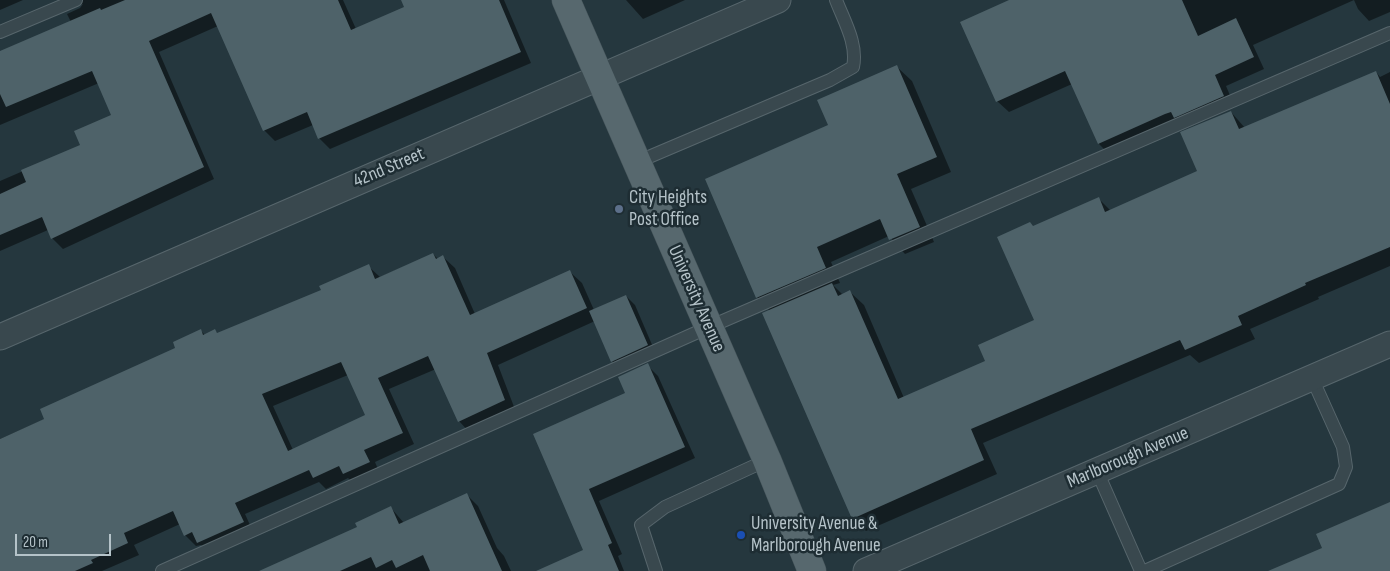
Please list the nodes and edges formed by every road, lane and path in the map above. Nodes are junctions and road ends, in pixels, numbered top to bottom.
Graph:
1 (76, 0) edge
2 (566, 0) edge
3 (778, 0) edge
4 (836, 0) edge
5 (0, 32) edge
6 (1390, 33) edge
7 (600, 78) junction
8 (637, 162) junction
9 (709, 327) junction
10 (0, 337) edge
11 (1390, 344) edge
12 (1312, 378) junction
13 (767, 460) junction
14 (1096, 472) junction
15 (162, 571) edge
16 (656, 571) edge
17 (812, 571) edge
18 (866, 571) edge
19 (1141, 571) edge
20 (1145, 571) edge

1 - 5 lane
2 - 7 main road, University Avenue
3 - 7 street, 42nd Street
4 - 8 lane
6 - 9 lane
7 - 8 main road, University Avenue
7 - 10 street, 42nd Street
8 - 9 main road, University Avenue
9 - 13 main road, University Avenue
9 - 15 lane
11 - 12 street, Marlborough Avenue
12 - 14 street, Marlborough Avenue
12 - 20 lane
13 - 16 lane
13 - 17 main road, University Avenue
14 - 18 street, Marlborough Avenue
14 - 19 lane

